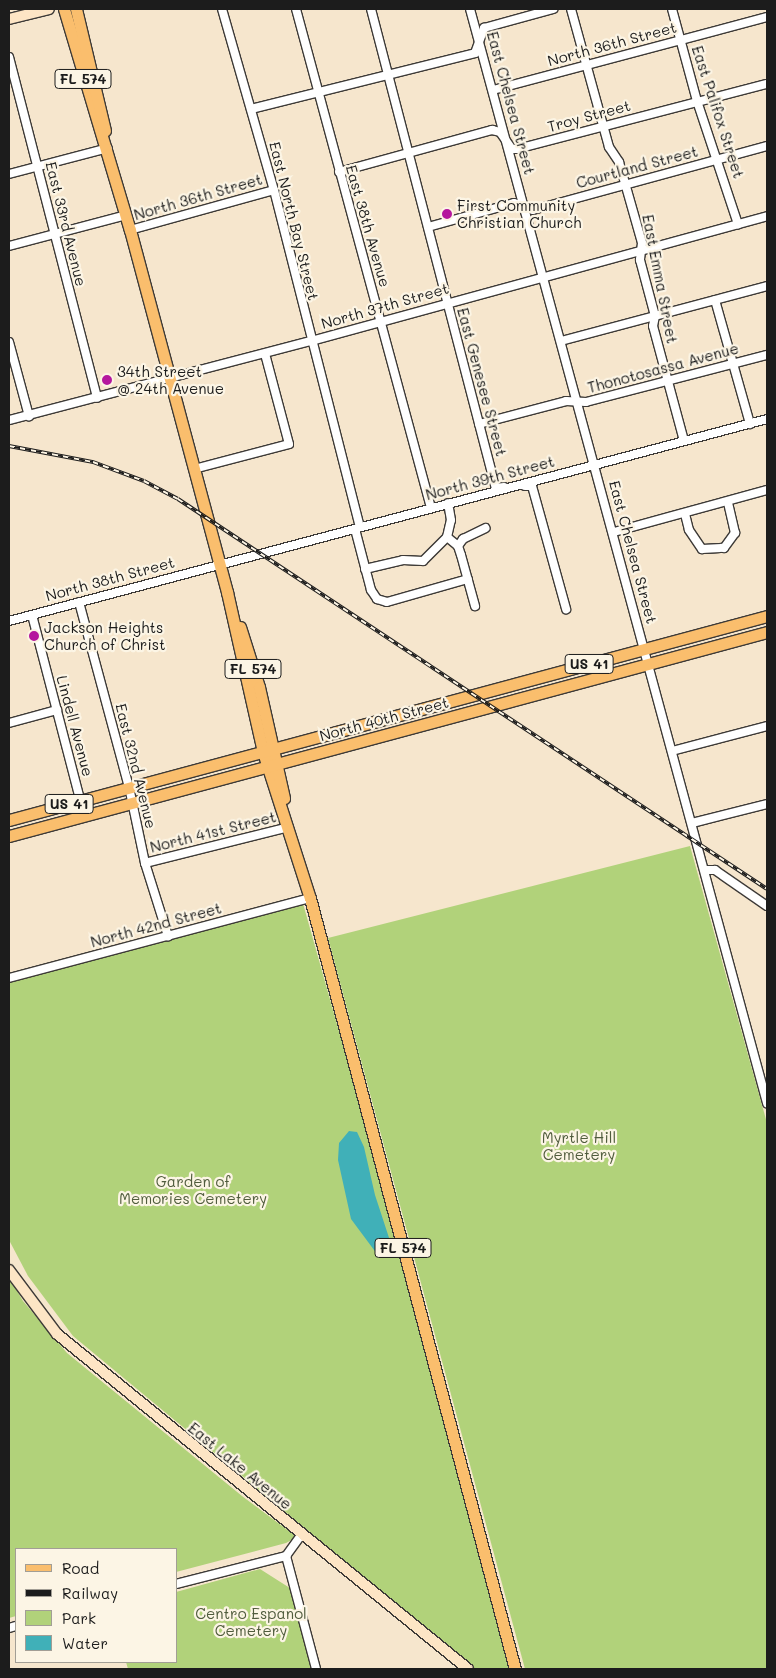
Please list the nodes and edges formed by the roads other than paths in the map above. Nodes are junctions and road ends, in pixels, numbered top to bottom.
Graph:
1 (49, 9) edge
2 (64, 9) edge
3 (76, 9) edge
4 (222, 9) edge
5 (296, 9) edge
6 (371, 9) edge
7 (470, 9) edge
8 (553, 9) edge
9 (571, 9) edge
10 (672, 9) edge
11 (767, 17) edge
12 (9, 19) edge
13 (478, 38) junction
14 (681, 40) junction
15 (9, 57) edge
16 (587, 65) junction
17 (386, 74) junction
18 (767, 84) edge
19 (493, 90) junction
20 (317, 92) junction
21 (697, 101) junction
22 (250, 109) junction
23 (604, 126) junction
24 (507, 141) junction
25 (767, 146) edge
26 (108, 148) junction
27 (408, 153) junction
28 (719, 159) junction
29 (38, 167) junction
30 (339, 172) junction
31 (9, 174) edge
32 (625, 184) junction
33 (274, 190) junction
34 (525, 207) junction
35 (126, 215) junction
36 (767, 216) edge
37 (738, 224) junction
38 (428, 227) junction
39 (130, 230) junction
40 (53, 233) junction
41 (9, 246) edge
42 (643, 250) junction
43 (544, 277) junction
44 (767, 286) edge
45 (715, 300) junction
46 (446, 303) junction
47 (655, 316) junction
48 (382, 322) junction
49 (311, 341) junction
50 (562, 341) junction
51 (9, 342) edge
52 (265, 354) junction
53 (767, 354) edge
54 (733, 364) junction
55 (170, 379) junction
56 (669, 381) junction
57 (97, 398) junction
58 (579, 403) junction
59 (29, 416) junction
60 (767, 419) edge
61 (9, 420) edge
62 (479, 424) junction
63 (750, 424) junction
64 (684, 441) junction
65 (596, 464) junction
66 (194, 469) junction
67 (514, 486) junction
68 (767, 490) edge
69 (728, 502) junction
70 (448, 504) junction
71 (431, 508) junction
72 (685, 514) junction
73 (358, 528) junction
74 (486, 528) dead end
75 (614, 532) junction
76 (447, 537) junction
77 (458, 546) junction
78 (219, 563) junction
79 (366, 569) junction
80 (468, 579) junction
81 (227, 592) junction
82 (79, 602) junction
83 (475, 606) dead end
84 (566, 609) dead end
85 (32, 614) junction
86 (767, 616) edge
87 (9, 621) edge
88 (743, 623) junction
89 (767, 632) edge
90 (747, 637) junction
91 (644, 649) junction
92 (649, 664) junction
93 (527, 680) junction
94 (531, 695) junction
95 (57, 710) junction
96 (395, 716) junction
97 (9, 723) edge
98 (767, 726) edge
99 (399, 730) junction
100 (275, 748) junction
101 (672, 751) junction
102 (263, 752) junction
103 (272, 764) junction
104 (129, 787) junction
105 (81, 801) junction
106 (133, 802) junction
107 (767, 804) edge
108 (84, 815) junction
109 (9, 820) edge
110 (692, 823) junction
111 (288, 827) junction
112 (9, 836) edge
113 (145, 863) junction
114 (705, 870) junction
115 (310, 898) junction
116 (767, 906) edge
117 (168, 936) junction
118 (9, 978) edge
119 (767, 1103) edge
120 (9, 1270) edge
121 (301, 1535) junction
122 (286, 1556) junction
123 (178, 1583) edge
124 (316, 1669) edge
125 (468, 1669) edge
126 (516, 1669) edge

1 - 12 street
2 - 26 main road, FL 574
3 - 26 main road, FL 574
4 - 22 street, East North Bay Street
5 - 20 street, East 38th Avenue
6 - 17 street, East Genesee Street
7 - 13 street, East Chelsea Street
8 - 13 street
9 - 16 street, East Emma Street
10 - 14 street, East Palifox Street
11 - 14 street, North 36th Street
13 - 17 street
13 - 19 street, East Chelsea Street
14 - 16 street, North 36th Street
14 - 21 street, East Palifox Street
15 - 29 street, East 33rd Avenue
16 - 19 street, North 36th Street
16 - 23 street, East Emma Street
17 - 20 street
17 - 27 street, East Genesee Street
18 - 21 street, Troy Street
19 - 24 street, East Chelsea Street
20 - 22 street
20 - 30 street, East 38th Avenue
21 - 23 street, Troy Street
21 - 28 street, East Palifox Street
22 - 33 street, East North Bay Street
23 - 24 street, Troy Street
23 - 32 street, East Emma Street
24 - 27 street, Troy Street
24 - 34 street, East Chelsea Street
25 - 28 street, Courtland Street
26 - 29 street
26 - 35 main road, FL 574
27 - 30 street, Troy Street
27 - 38 street, East Genesee Street
28 - 32 street, Courtland Street
28 - 37 street, East Palifox Street
29 - 31 street
29 - 40 street, East 33rd Avenue
30 - 48 street, East 38th Avenue
32 - 34 street, Courtland Street
32 - 42 street, East Emma Street
33 - 39 street, North 36th Street
33 - 49 street, East North Bay Street
34 - 38 street, Courtland Street
34 - 43 street, East Chelsea Street
35 - 39 main road, FL 574
35 - 40 street, North 36th Street
36 - 37 street, North 37th Street
37 - 42 street, North 37th Street
38 - 46 street, East Genesee Street
39 - 55 main road, FL 574
40 - 41 street, North 36th Street
40 - 57 street, East 33rd Avenue
42 - 43 street, North 37th Street
42 - 47 street, East Emma Street
43 - 46 street, North 37th Street
43 - 50 street, East Chelsea Street
44 - 45 street
45 - 47 street
45 - 54 street
46 - 48 street, North 37th Street
46 - 62 street, East Genesee Street
47 - 50 street
47 - 56 street, East Emma Street
48 - 49 street, North 37th Street
48 - 71 street, East 38th Avenue
49 - 52 street, North 37th Street
49 - 73 street, East North Bay Street
50 - 58 street, East Chelsea Street
51 - 59 street
52 - 55 street, North 37th Street
52 - 66 street
53 - 54 street, Thonotosassa Avenue
54 - 56 street, Thonotosassa Avenue
54 - 63 street
55 - 57 street, North 37th Street
55 - 66 main road, FL 574
56 - 58 street, Thonotosassa Avenue
56 - 64 street, East Emma Street
57 - 59 street, North 37th Street
58 - 62 street, Thonotosassa Avenue
58 - 65 street, East Chelsea Street
59 - 61 street, North 37th Street
60 - 63 street, North 39th Street
62 - 67 street, East Genesee Street
63 - 64 street, North 39th Street
64 - 65 street, North 39th Street
65 - 67 street, North 39th Street
65 - 75 street, East Chelsea Street
66 - 78 main road, FL 574
67 - 70 street, North 39th Street
67 - 84 street, East Genesee Street
68 - 69 street
69 - 72 street
69 - 72 street
70 - 71 street, North 39th Street
70 - 76 street
71 - 73 street, North 39th Street
72 - 75 street
73 - 78 street, North 39th Street
73 - 79 street, East North Bay Street
74 - 77 street
75 - 91 street, East Chelsea Street
76 - 77 street
76 - 79 street
77 - 80 street
78 - 81 main road, FL 574
78 - 82 street, North 38th Street
79 - 80 street, East North Bay Street
80 - 83 street
81 - 100 main road, FL 574
81 - 102 main road, FL 574
82 - 85 street, North 38th Street
82 - 104 street, East 32nd Avenue
85 - 87 street, North 38th Street
85 - 95 street, Lindell Avenue
86 - 88 main road, North 40th Street / US 41
88 - 90 street
88 - 91 main road, North 40th Street / US 41
89 - 90 main road, North 40th Street / US 41
90 - 92 main road, North 40th Street / US 41
91 - 92 street, East Chelsea Street
91 - 93 main road, North 40th Street / US 41
92 - 94 main road, North 40th Street / US 41
92 - 101 street, East Chelsea Street
93 - 94 street
93 - 96 main road, North 40th Street / US 41
94 - 99 main road, North 40th Street / US 41
95 - 97 street
95 - 105 street, Lindell Avenue
96 - 99 street
96 - 100 main road, North 40th Street / US 41
98 - 101 street
99 - 103 main road, North 40th Street / US 41
100 - 102 main road, North 40th Street / US 41
100 - 103 main road, FL 574
101 - 110 street, East Chelsea Street
102 - 103 main road, FL 574
102 - 104 main road, North 40th Street / US 41
103 - 106 main road, North 40th Street / US 41
103 - 111 main road, FL 574
104 - 105 main road, North 40th Street / US 41
104 - 106 street, East 32nd Avenue
105 - 108 street, Lindell Avenue
105 - 109 main road, North 40th Street / US 41
106 - 108 main road, North 40th Street / US 41
106 - 113 street, East 32nd Avenue
107 - 110 street
108 - 112 main road, North 40th Street / US 41
110 - 114 street, East Chelsea Street
111 - 113 street, North 41st Street
111 - 115 main road, FL 574
113 - 117 street, East 32nd Avenue
114 - 116 street
114 - 119 street, East Chelsea Street
115 - 117 street, North 42nd Street
115 - 126 main road, FL 574
117 - 118 street, North 42nd Street
120 - 121 street, East Lake Avenue
121 - 122 street
121 - 125 street, East Lake Avenue
122 - 123 street
122 - 124 street

